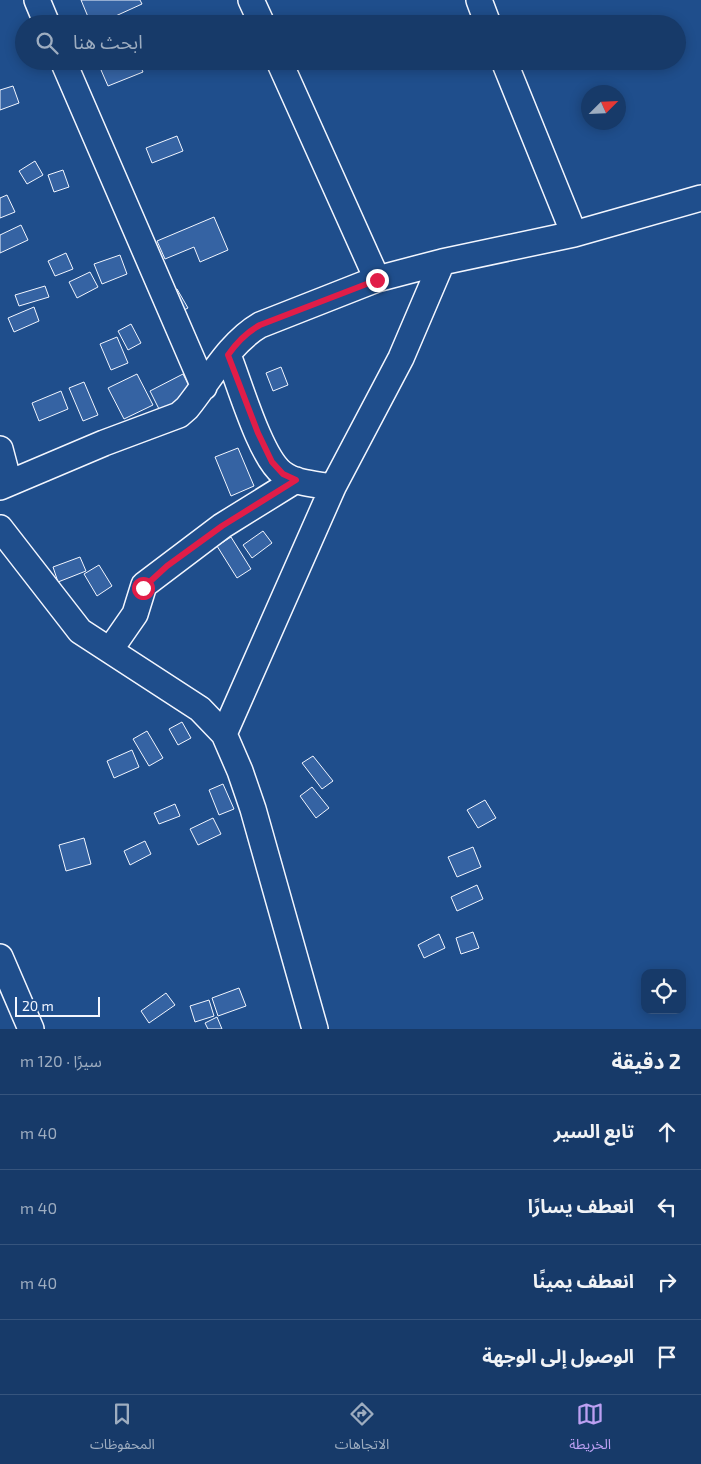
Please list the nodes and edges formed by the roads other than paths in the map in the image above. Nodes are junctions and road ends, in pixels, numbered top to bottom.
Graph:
1 (37, 0) edge
2 (251, 0) edge
3 (479, 0) edge
4 (43, 15) edge
5 (258, 15) edge
6 (485, 15) edge
7 (67, 70) edge
8 (283, 70) edge
9 (508, 70) edge
10 (701, 198) edge
11 (574, 234) junction
12 (442, 262) junction
13 (377, 280) junction
14 (228, 355) junction
15 (204, 387) junction
16 (0, 450) edge
17 (296, 480) junction
18 (5, 485) edge
19 (333, 487) junction
20 (0, 528) edge
21 (110, 650) junction
22 (224, 734) junction
23 (0, 958) edge
24 (31, 1029) edge
25 (315, 1029) edge

1 - 4 street
2 - 5 street
3 - 6 street
7 - 15 street
8 - 13 street
9 - 11 street
10 - 11 street
11 - 12 street
12 - 13 street
12 - 19 street
13 - 14 street
14 - 15 street
14 - 17 street
15 - 18 street
16 - 18 street
17 - 19 street
17 - 21 street
19 - 22 street
20 - 21 street
21 - 22 street
22 - 25 street
23 - 24 street

